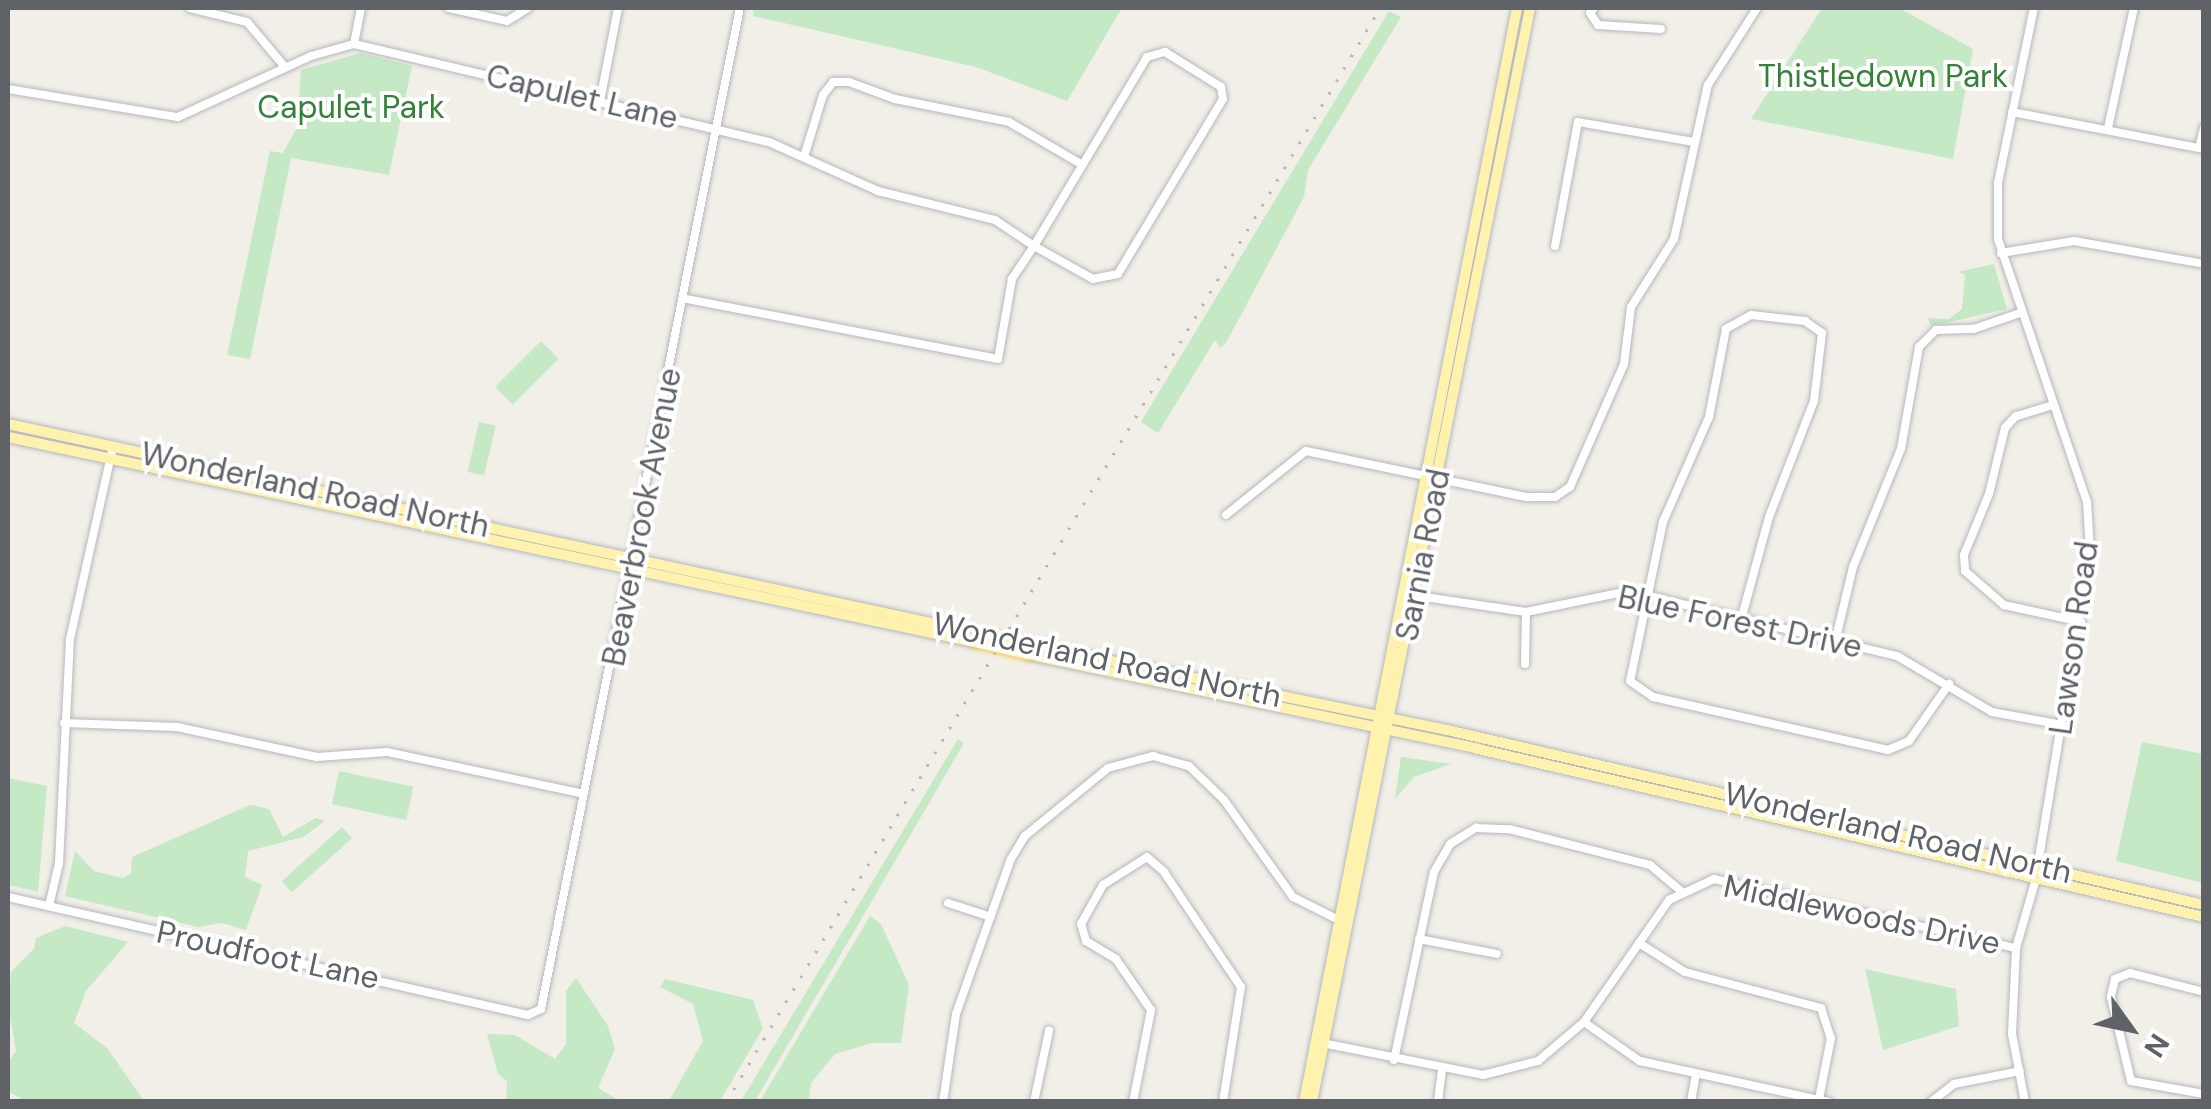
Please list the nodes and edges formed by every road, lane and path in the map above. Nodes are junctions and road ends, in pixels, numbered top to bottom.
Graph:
1 (190, 8) edge
2 (361, 8) edge
3 (449, 8) edge
4 (528, 8) edge
5 (618, 8) edge
6 (740, 8) edge
7 (1517, 8) edge
8 (1530, 8) edge
9 (1594, 8) edge
10 (1757, 8) edge
11 (2033, 8) edge
12 (2134, 8) edge
13 (1661, 28) dead end
14 (354, 44) junction
15 (285, 67) junction
16 (8, 89) edge
17 (600, 101) junction
18 (2012, 112) junction
19 (2108, 128) junction
20 (2204, 128) edge
21 (717, 129) junction
22 (1694, 142) junction
23 (2201, 149) edge
24 (804, 157) junction
25 (1081, 164) junction
26 (1034, 246) junction
27 (1554, 246) dead end
28 (2001, 253) junction
29 (2204, 264) edge
30 (685, 298) junction
31 (2020, 313) junction
32 (2053, 405) junction
33 (8, 424) edge
34 (8, 437) edge
35 (113, 447) junction
36 (110, 459) junction
37 (1425, 474) junction
38 (1439, 477) junction
39 (1226, 515) dead end
40 (633, 564) junction
41 (1402, 594) junction
42 (1415, 596) junction
43 (1647, 596) junction
44 (1526, 612) junction
45 (1741, 620) junction
46 (2081, 622) junction
47 (1835, 642) junction
48 (1525, 664) dead end
49 (1949, 684) junction
50 (64, 723) junction
51 (1385, 724) junction
52 (2063, 726) junction
53 (584, 794) junction
54 (2036, 869) junction
55 (1682, 890) junction
56 (8, 897) edge
57 (948, 903) dead end
58 (2204, 905) edge
59 (49, 906) junction
60 (991, 917) junction
61 (2204, 917) edge
62 (1339, 920) junction
63 (1419, 940) junction
64 (1640, 944) junction
65 (2016, 948) junction
66 (1497, 954) dead end
67 (2204, 992) edge
68 (528, 1015) joint
69 (1584, 1022) junction
70 (1049, 1031) dead end
71 (1320, 1043) junction
72 (1394, 1060) junction
73 (2020, 1071) junction
74 (1442, 1072) junction
75 (1696, 1075) junction
76 (2199, 1096) edge
77 (1824, 1100) edge
78 (945, 1101) edge
79 (1034, 1102) edge
80 (1133, 1102) edge
81 (1223, 1102) edge
82 (1304, 1102) edge
83 (1312, 1102) edge
84 (1438, 1102) edge
85 (1691, 1102) edge
86 (1931, 1102) edge
87 (2025, 1102) edge

1 - 15 street
2 - 14 street
3 - 4 street
5 - 17 street
6 - 21 street, Beaverbrook Avenue
7 - 37 main road, Sarnia Road
8 - 38 main road, Sarnia Road
9 - 13 street
10 - 22 street
11 - 18 street, Lawson Road
12 - 19 street
14 - 15 street
14 - 17 street, Capulet Lane
15 - 16 street
17 - 21 street, Capulet Lane
18 - 19 street
18 - 28 street, Lawson Road
19 - 23 street
20 - 23 street
21 - 24 street, Capulet Lane
21 - 30 street, Beaverbrook Avenue
22 - 27 street
22 - 38 street
24 - 25 street
24 - 26 street, Capulet Lane
25 - 26 street, Capulet Lane
25 - 26 street, Capulet Lane
26 - 30 street, Capulet Lane
28 - 29 street
28 - 31 street, Lawson Road
30 - 40 street, Beaverbrook Avenue
31 - 32 street, Lawson Road
31 - 47 street
32 - 46 street, Lawson Road
32 - 46 street
33 - 35 main road, Wonderland Road North
34 - 36 main road, Wonderland Road North
35 - 36 street
35 - 40 main road, Wonderland Road North
36 - 40 main road, Wonderland Road North
36 - 50 street
37 - 38 street
37 - 39 street
37 - 41 main road, Sarnia Road
38 - 42 main road, Sarnia Road
40 - 51 main road, Wonderland Road North, bridge
40 - 53 street, Beaverbrook Avenue
41 - 42 street, Blue Forest Drive
41 - 51 main road, Sarnia Road
42 - 44 street, Blue Forest Drive
42 - 51 main road, Sarnia Road
43 - 44 street, Blue Forest Drive
43 - 45 street, Blue Forest Drive
43 - 45 street
43 - 49 street
44 - 48 street
45 - 47 street, Blue Forest Drive
46 - 52 street, Lawson Road
47 - 49 street, Blue Forest Drive
49 - 52 street, Blue Forest Drive
50 - 53 street
50 - 59 street
51 - 54 main road, Wonderland Road North
51 - 62 main road, Sarnia Road
51 - 71 main road, Sarnia Road
52 - 54 street, Lawson Road
53 - 68 street, Beaverbrook Avenue
54 - 58 main road, Wonderland Road North
54 - 61 main road, Wonderland Road North
54 - 65 street, Lawson Road
55 - 63 street
55 - 64 street, Middlewoods Drive
55 - 65 street, Middlewoods Drive
56 - 59 street, Proudfoot Lane
57 - 60 street
59 - 68 street, Proudfoot Lane
60 - 62 street
60 - 78 street
62 - 71 main road, Sarnia Road
63 - 66 street
63 - 72 street
64 - 69 street, Middlewoods Drive
64 - 77 street
65 - 73 street, Lawson Road
67 - 76 street
69 - 74 street, Middlewoods Drive
69 - 75 street
70 - 79 street
71 - 72 street, Middlewoods Drive
71 - 82 main road, Sarnia Road
71 - 83 main road, Sarnia Road
72 - 74 street, Middlewoods Drive
73 - 86 street
73 - 87 street, Lawson Road
74 - 84 street
75 - 77 street
75 - 85 street
80 - 81 street

